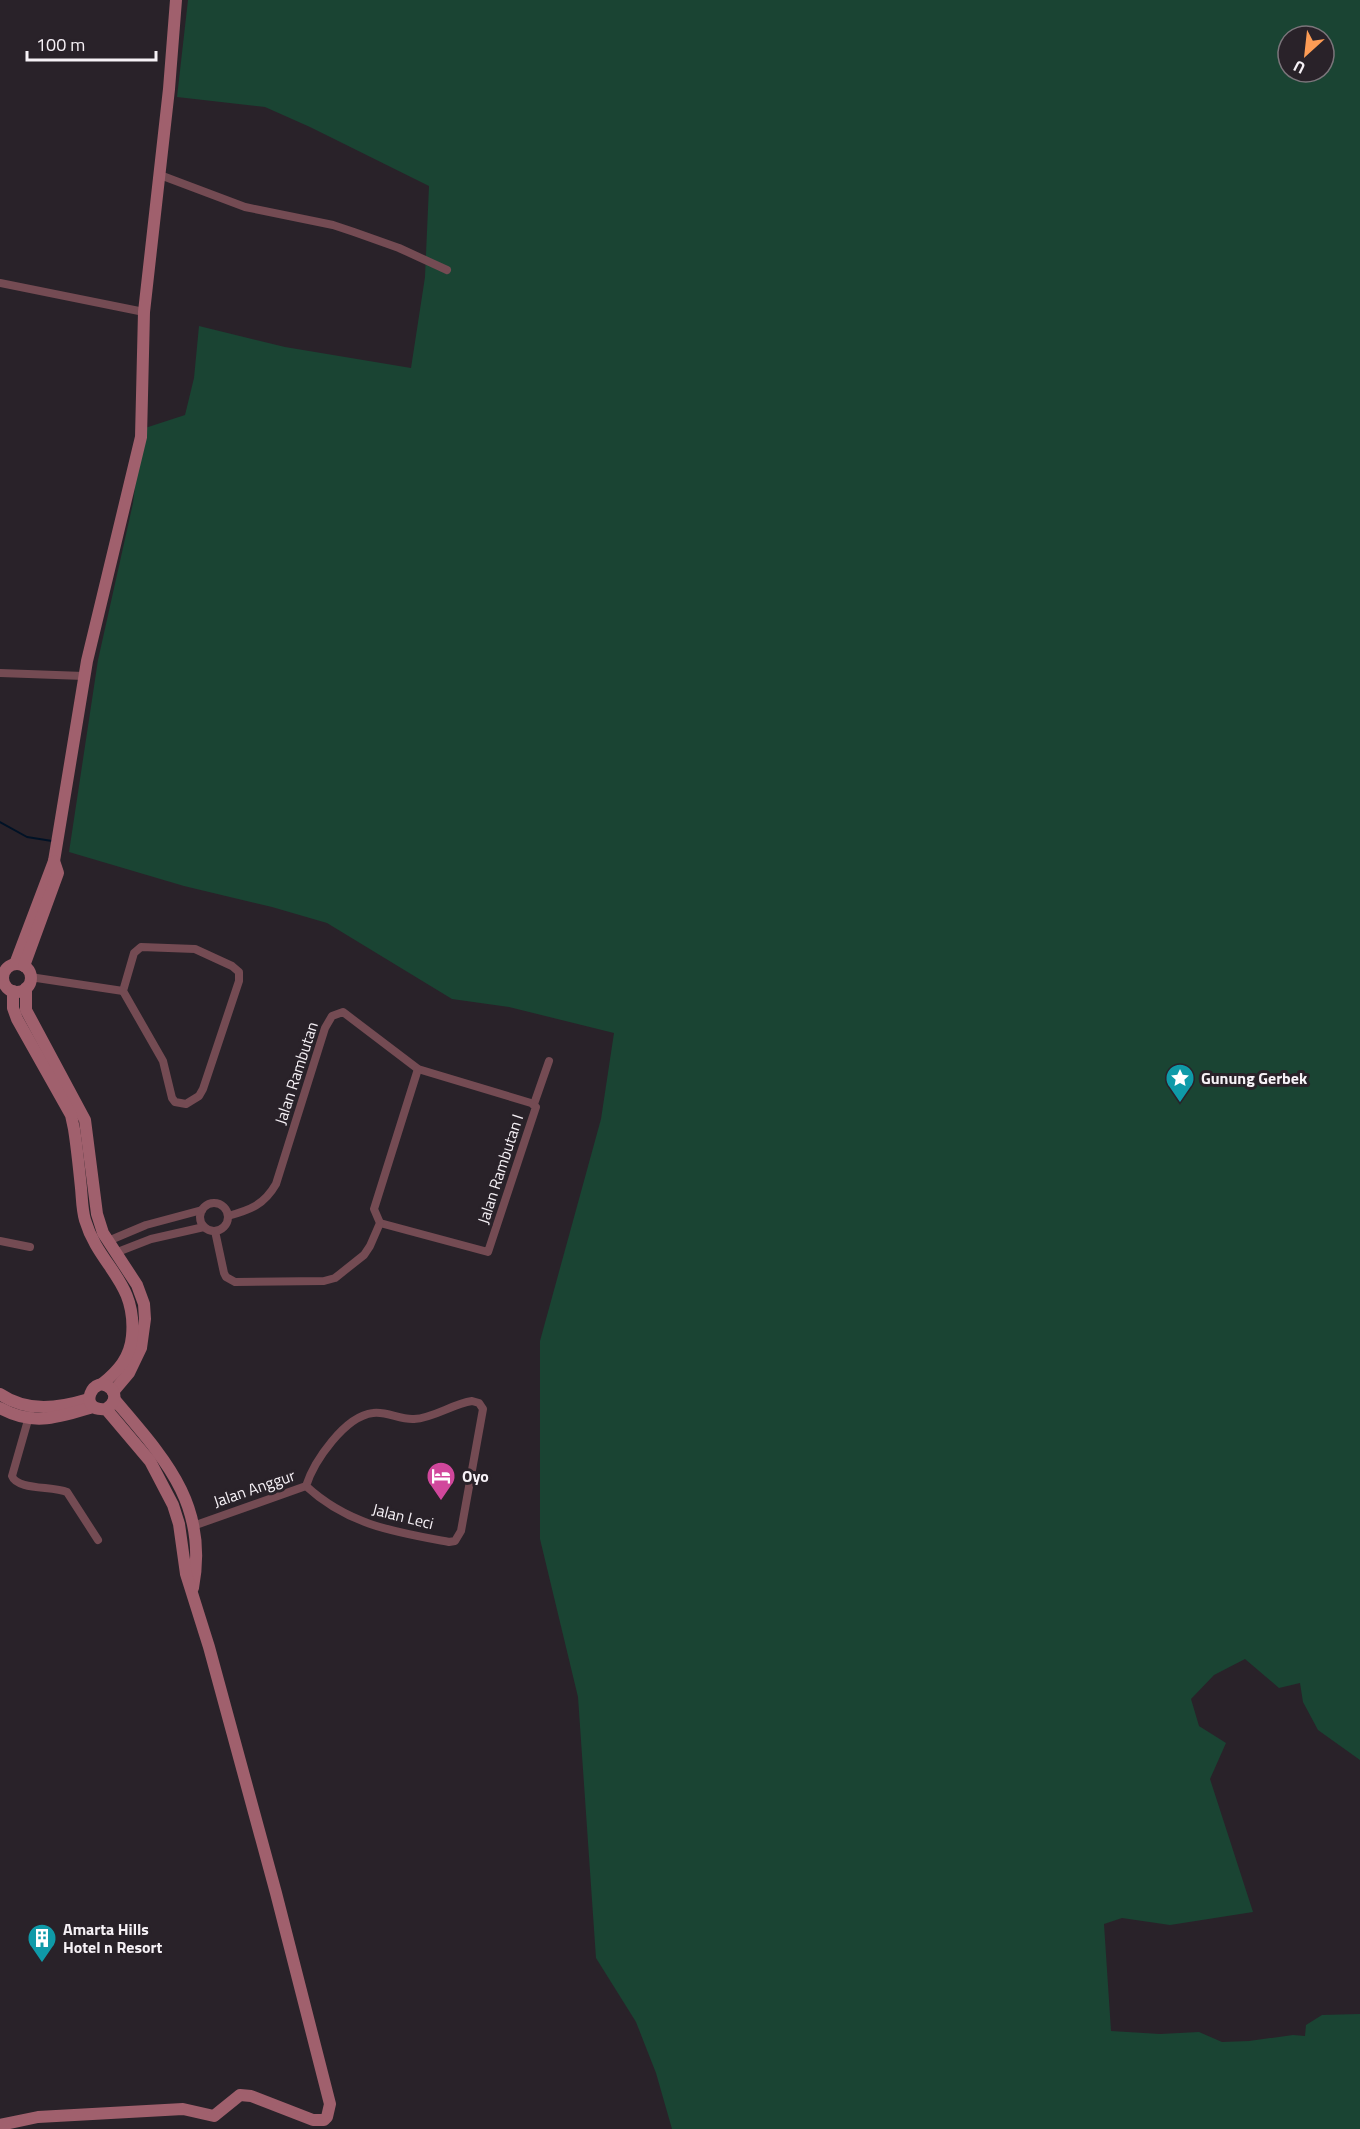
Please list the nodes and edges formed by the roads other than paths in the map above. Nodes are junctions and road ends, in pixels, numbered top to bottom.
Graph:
1 (176, 0) edge
2 (160, 175) junction
3 (447, 270) dead end
4 (0, 283) edge
5 (144, 312) junction
6 (85, 670) junction
7 (0, 673) edge
8 (13, 979) edge
9 (123, 991) junction
10 (549, 1061) dead end
11 (418, 1068) junction
12 (534, 1104) junction
13 (202, 1210) junction
14 (228, 1216) junction
15 (380, 1223) junction
16 (204, 1227) junction
17 (215, 1232) junction
18 (0, 1241) edge
19 (108, 1241) junction
20 (30, 1247) dead end
21 (115, 1253) junction
22 (135, 1296) junction
23 (102, 1384) junction
24 (0, 1394) edge
25 (114, 1396) junction
26 (91, 1403) junction
27 (0, 1408) edge
28 (106, 1409) junction
29 (31, 1412) junction
30 (150, 1451) junction
31 (306, 1486) junction
32 (193, 1526) junction
33 (461, 1531) joint
34 (98, 1540) dead end
35 (190, 1570) junction
36 (0, 2125) edge

1 - 2 street
2 - 3 street
2 - 5 street
4 - 5 street
5 - 6 street
6 - 7 street
6 - 8 street
8 - 9 street
8 - 19 street
8 - 22 street
9 - 9 street
10 - 12 street
11 - 12 street, Jalan Rambutan I
11 - 14 street, Jalan Rambutan
11 - 15 street
12 - 15 street, Jalan Rambutan I
13 - 14 street
13 - 16 street
13 - 19 street
14 - 17 street
15 - 17 street
16 - 17 street
16 - 21 street
18 - 20 street
19 - 21 street
21 - 22 street
22 - 23 street
22 - 25 street
23 - 25 street
23 - 26 street
24 - 29 street
25 - 28 street
25 - 30 street
26 - 28 street
26 - 29 street
27 - 29 street
28 - 30 street
29 - 34 street
30 - 32 street
30 - 35 street
31 - 32 street, Jalan Anggur
31 - 33 street, Jalan Leci
31 - 33 street, Jalan Anggur
32 - 35 street
35 - 36 street

